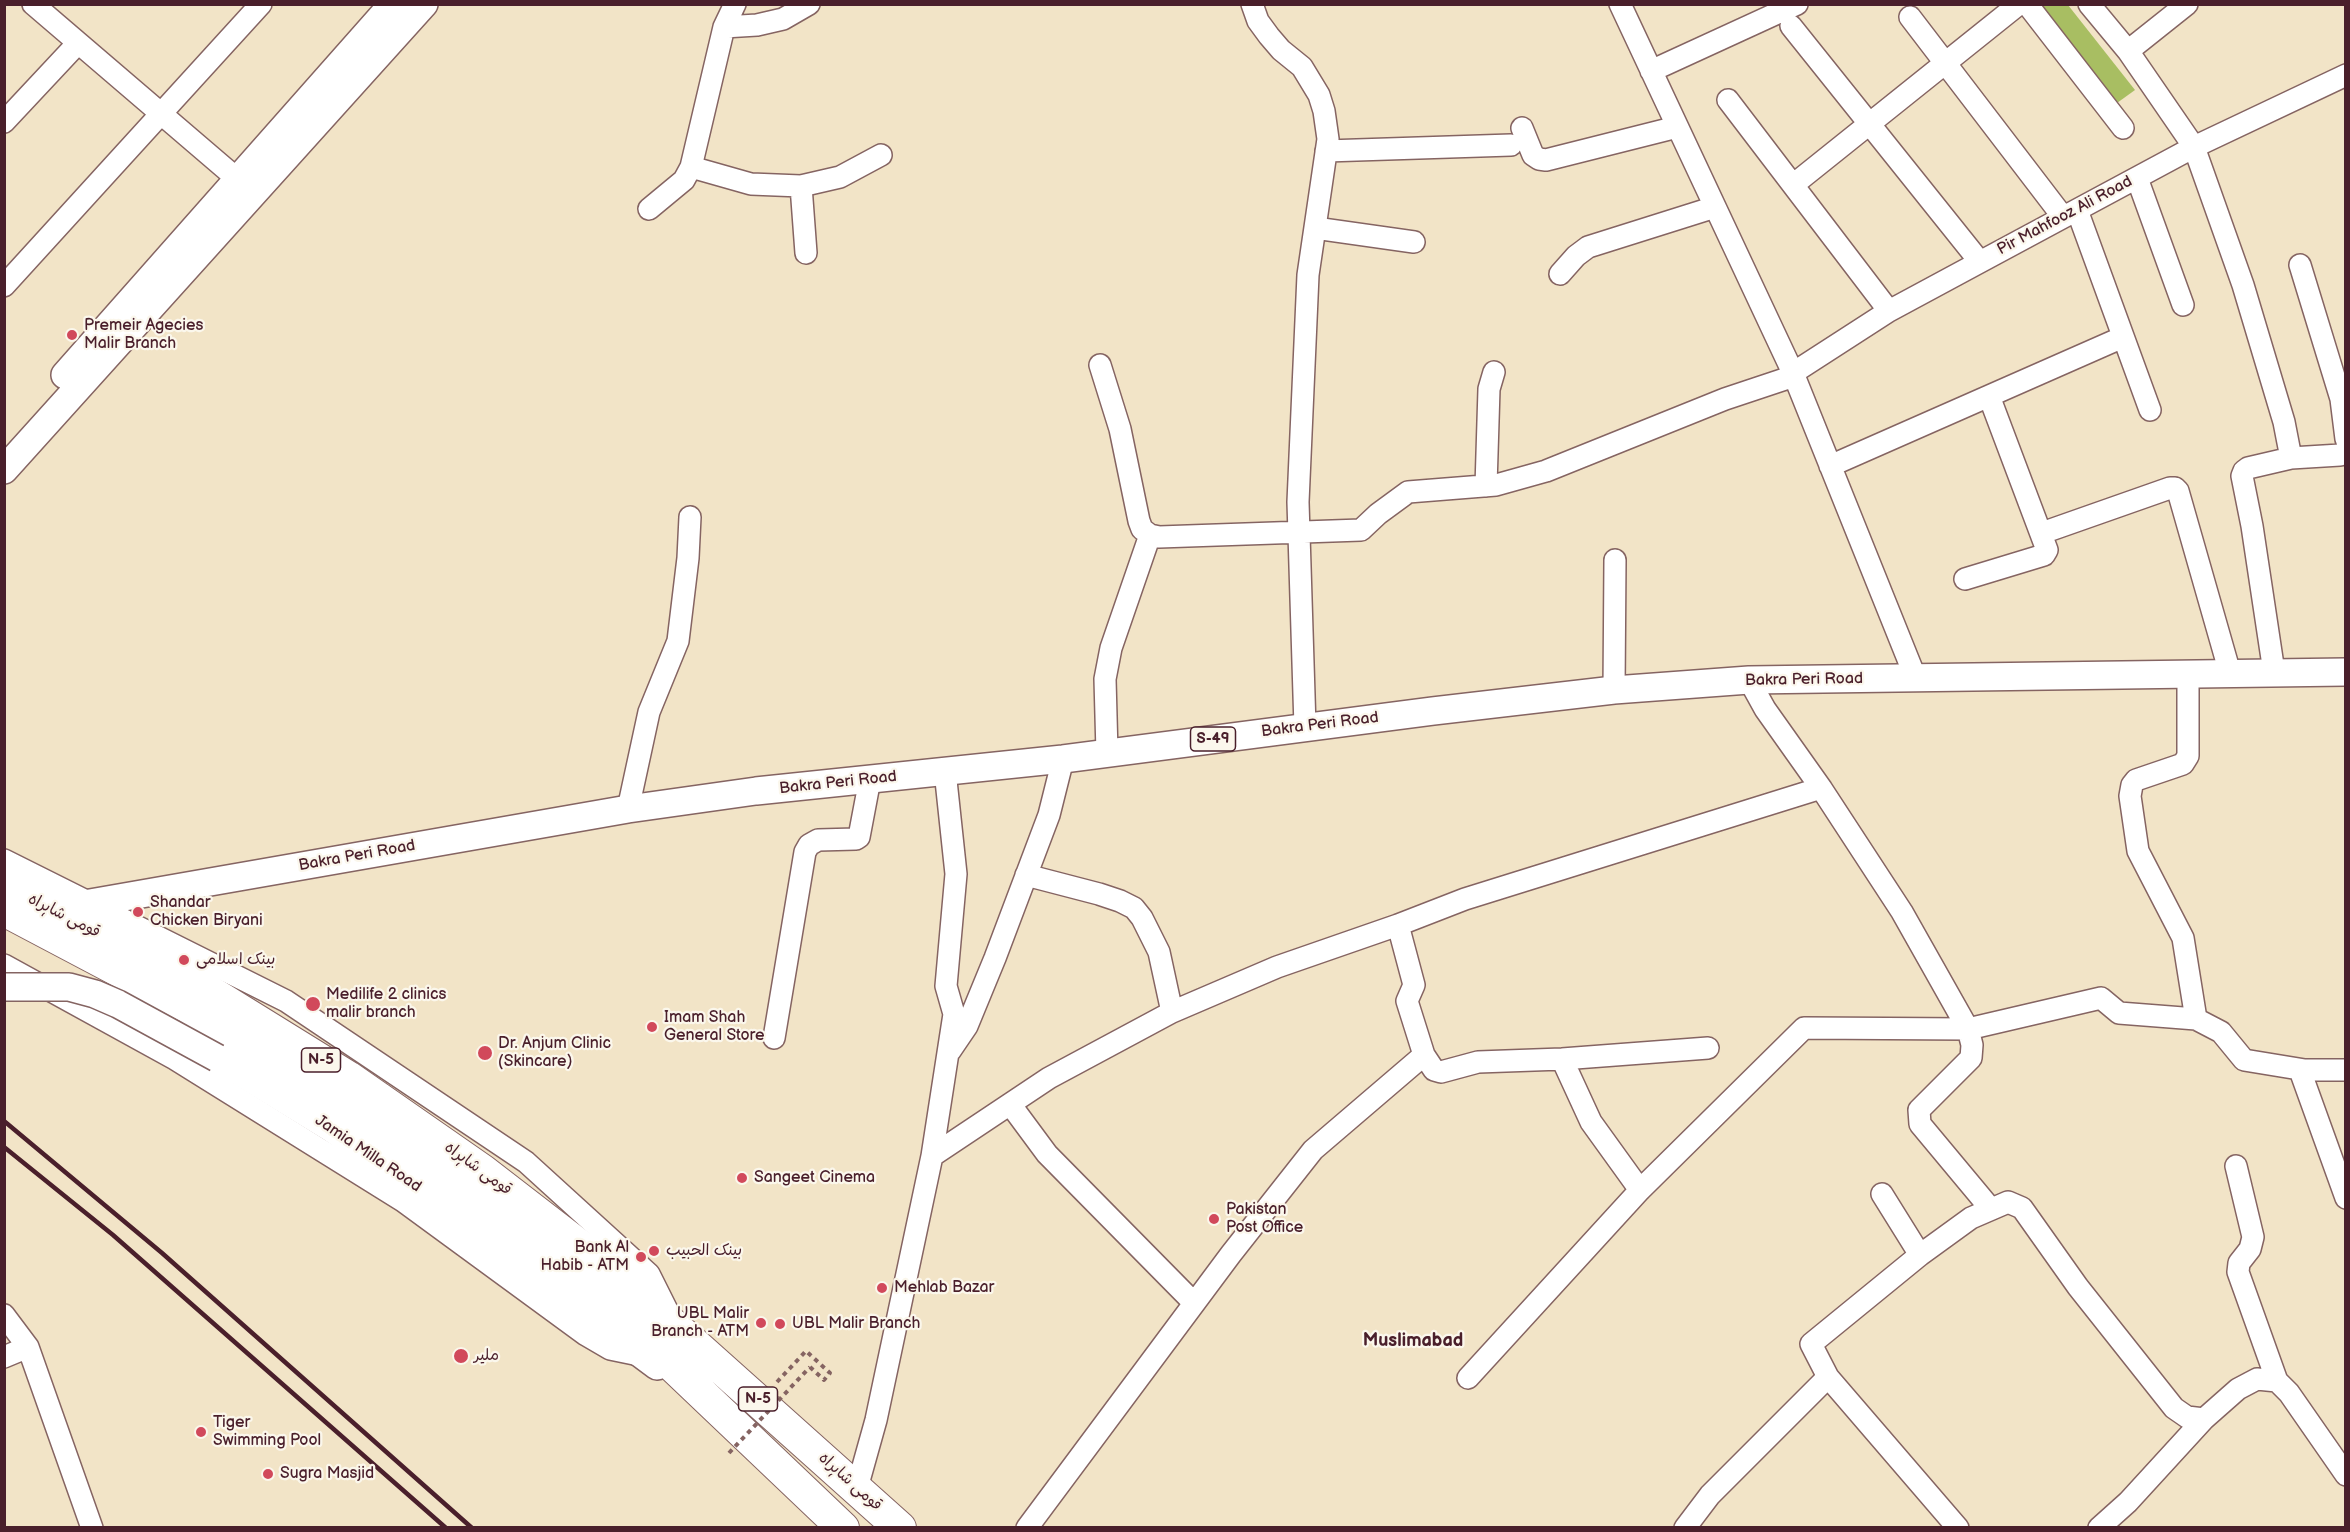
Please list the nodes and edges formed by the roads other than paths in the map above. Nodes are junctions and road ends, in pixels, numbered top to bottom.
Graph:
1 (33, 4) edge
2 (261, 4) edge
3 (393, 4) edge
4 (424, 4) edge
5 (735, 4) edge
6 (808, 4) edge
7 (1252, 4) edge
8 (1620, 4) edge
9 (1797, 4) edge
10 (2019, 4) edge
11 (2027, 4) edge
12 (2089, 4) edge
13 (2187, 4) edge
14 (1910, 17) dead end
15 (1791, 26) dead end
16 (724, 27) junction
17 (78, 43) junction
18 (2128, 51) junction
19 (1946, 63) junction
20 (1651, 70) junction
21 (2346, 75) edge
22 (1728, 100) dead end
23 (161, 114) junction
24 (4, 122) edge
25 (1869, 123) junction
26 (1677, 127) junction
27 (2123, 128) dead end
28 (2194, 147) junction
29 (1326, 151) junction
30 (881, 155) dead end
31 (691, 167) junction
32 (2137, 178) junction
33 (1793, 184) junction
34 (246, 186) junction
35 (801, 186) junction
36 (1714, 207) junction
37 (649, 209) dead end
38 (2070, 213) junction
39 (1315, 228) junction
40 (1414, 242) dead end
41 (806, 253) dead end
42 (1980, 262) junction
43 (2300, 265) dead end
44 (1560, 274) dead end
45 (4, 286) edge
46 (2183, 305) dead end
47 (1890, 310) junction
48 (2123, 337) junction
49 (1100, 365) dead end
50 (1494, 372) dead end
51 (1793, 375) junction
52 (1989, 396) junction
53 (2150, 410) dead end
54 (2346, 439) edge
55 (4, 444) edge
56 (2346, 451) edge
57 (2291, 458) junction
58 (1830, 466) junction
59 (4, 470) edge
60 (1486, 486) junction
61 (690, 517) dead end
62 (1298, 532) junction
63 (2042, 533) junction
64 (1150, 535) junction
65 (1615, 560) dead end
66 (1965, 579) dead end
67 (2274, 672) junction
68 (2346, 672) edge
69 (2230, 673) junction
70 (2188, 675) junction
71 (1916, 679) junction
72 (1749, 680) junction
73 (1614, 690) junction
74 (1305, 727) junction
75 (1107, 753) junction
76 (1064, 759) junction
77 (945, 771) junction
78 (870, 779) junction
79 (1821, 788) junction
80 (628, 809) junction
81 (4, 860) edge
82 (1026, 875) junction
83 (4, 884) edge
84 (90, 903) junction
85 (4, 910) edge
86 (1398, 925) junction
87 (4, 965) edge
88 (4, 987) edge
89 (1172, 1012) junction
90 (2196, 1020) junction
91 (1968, 1029) junction
92 (774, 1038) dead end
93 (1708, 1048) dead end
94 (948, 1053) junction
95 (1424, 1054) junction
96 (1562, 1059) junction
97 (2305, 1070) junction
98 (2346, 1070) edge
99 (1010, 1104) junction
100 (932, 1156) junction
101 (2236, 1166) dead end
102 (1640, 1190) junction
103 (1882, 1194) dead end
104 (2346, 1198) edge
105 (1990, 1208) junction
106 (1920, 1256) junction
107 (605, 1282) junction
108 (1194, 1303) junction
109 (4, 1315) edge
110 (674, 1323) junction
111 (28, 1347) junction
112 (643, 1356) junction
113 (4, 1357) edge
114 (1828, 1377) junction
115 (1468, 1378) dead end
116 (2277, 1382) junction
117 (700, 1391) junction
118 (2204, 1419) junction
119 (2346, 1475) edge
120 (857, 1488) junction
121 (92, 1527) edge
122 (843, 1527) edge
123 (900, 1527) edge
124 (1028, 1527) edge
125 (1685, 1527) edge
126 (1958, 1527) edge
127 (2099, 1527) edge

1 - 17 street
2 - 23 street
3 - 34 main road
4 - 34 main road
5 - 16 street
6 - 16 street
7 - 29 street
8 - 20 street
9 - 20 street
10 - 19 street
11 - 27 street
12 - 18 street
13 - 18 street
14 - 19 street
15 - 25 street
16 - 31 street
17 - 23 street
17 - 24 street
18 - 28 street
19 - 25 street
19 - 38 street
20 - 26 street
21 - 28 street, Pir Mahfooz Ali Road
22 - 33 street
23 - 34 street
23 - 45 street
25 - 33 street
25 - 42 street
26 - 29 street
26 - 36 street
28 - 32 street, Pir Mahfooz Ali Road
28 - 57 street
29 - 39 street
30 - 35 street
31 - 35 street
31 - 37 street
32 - 38 street, Pir Mahfooz Ali Road
32 - 46 street
33 - 47 street
34 - 55 main road
34 - 59 main road
35 - 41 street
36 - 44 street
36 - 51 street
38 - 42 street, Pir Mahfooz Ali Road
38 - 48 street
39 - 40 street
39 - 62 street
42 - 47 street, Pir Mahfooz Ali Road
43 - 54 street
47 - 51 street, Pir Mahfooz Ali Road
48 - 52 street
48 - 53 street
49 - 64 street
50 - 60 street
51 - 58 street
51 - 60 street, Pir Mahfooz Ali Road
52 - 58 street
52 - 63 street
56 - 57 street
57 - 67 street
58 - 71 street
60 - 62 street, Pir Mahfooz Ali Road
61 - 80 street
62 - 64 street, Pir Mahfooz Ali Road
62 - 74 street
63 - 66 street
63 - 69 street
64 - 75 street
65 - 73 street
67 - 68 main road, Bakra Peri Road / S-49
67 - 69 main road, Bakra Peri Road / S-49
69 - 70 main road, Bakra Peri Road / S-49
70 - 71 main road, Bakra Peri Road / S-49
70 - 90 street
71 - 72 main road, Bakra Peri Road / S-49
72 - 73 main road, Bakra Peri Road / S-49
72 - 79 street
73 - 74 main road, Bakra Peri Road / S-49
74 - 75 main road, Bakra Peri Road / S-49
75 - 76 main road, Bakra Peri Road / S-49
76 - 77 main road, Bakra Peri Road / S-49
76 - 82 street
77 - 78 main road, Bakra Peri Road / S-49
77 - 94 street
78 - 80 main road, Bakra Peri Road / S-49
78 - 92 street
79 - 86 street
79 - 91 street
80 - 84 main road, Bakra Peri Road / S-49
81 - 84 street
82 - 89 street
82 - 94 street
83 - 107 highway, قومی شاہراہ / N-5
84 - 110 street
85 - 107 highway, قومی شاہراہ / N-5
86 - 89 street
86 - 95 street
87 - 112 street
88 - 112 main road, Jamia Milla Road, bridge
89 - 99 street
90 - 91 street
90 - 97 street
91 - 102 street
91 - 105 street
93 - 96 street
94 - 100 street
95 - 96 street
95 - 108 street
96 - 102 street
97 - 98 street
97 - 104 street
99 - 100 street
99 - 108 street
100 - 120 street
101 - 116 street
102 - 115 street
103 - 106 street
105 - 106 street
105 - 118 street
106 - 114 street
107 - 110 highway, قومی شاہراہ / N-5
107 - 117 highway, قومی شاہراہ / N-5
108 - 124 street
109 - 111 street
110 - 120 highway, قومی شاہراہ / N-5
111 - 113 street
111 - 121 street
112 - 117 main road, Jamia Milla Road
114 - 125 street
114 - 126 street
116 - 118 street
116 - 119 street
117 - 122 highway, قومی شاہراہ / N-5
118 - 127 street
120 - 123 highway, قومی شاہراہ / N-5

